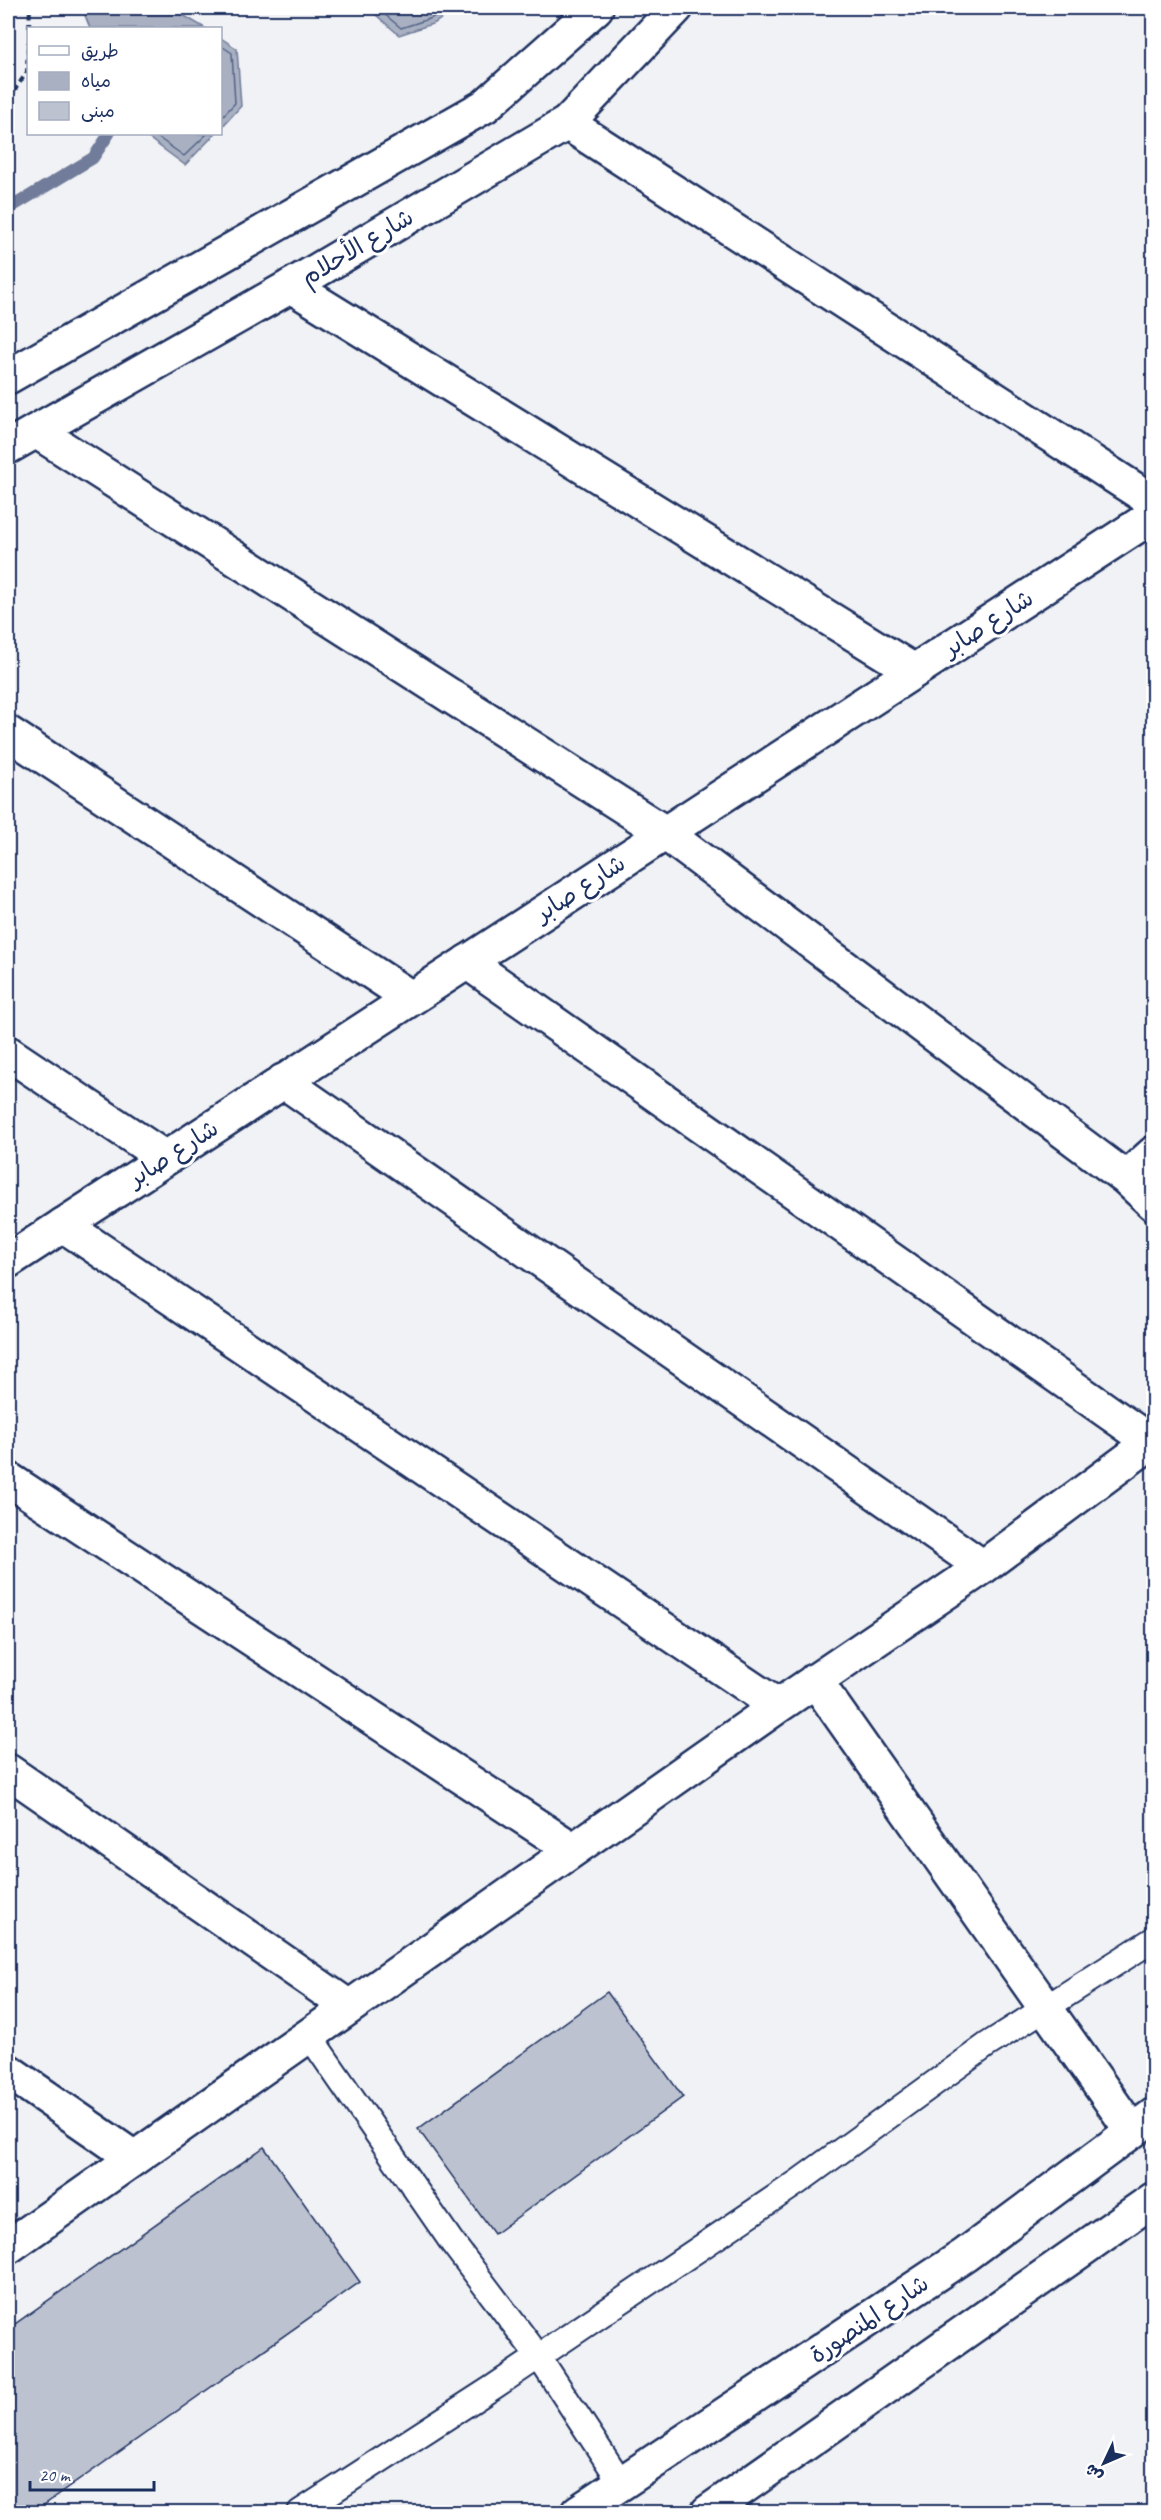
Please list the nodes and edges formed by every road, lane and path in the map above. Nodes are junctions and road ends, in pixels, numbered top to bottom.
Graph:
1 (30, 8) edge
2 (596, 8) edge
3 (676, 8) edge
4 (29, 27) edge
5 (27, 72) edge
6 (8, 100) edge
7 (567, 123) junction
8 (291, 286) junction
9 (8, 377) edge
10 (36, 431) junction
11 (8, 447) edge
12 (1154, 502) edge
13 (1154, 515) edge
14 (914, 671) junction
15 (8, 733) edge
16 (665, 833) junction
17 (467, 962) junction
18 (411, 998) junction
19 (8, 1053) edge
20 (284, 1081) junction
21 (1154, 1153) edge
22 (165, 1158) junction
23 (1126, 1178) junction
24 (1154, 1204) edge
25 (63, 1225) junction
26 (8, 1261) edge
27 (1152, 1441) edge
28 (8, 1479) edge
29 (982, 1568) junction
30 (815, 1680) junction
31 (778, 1706) junction
32 (8, 1771) edge
33 (572, 1849) junction
34 (1154, 1939) edge
35 (349, 2007) junction
36 (1046, 2008) junction
37 (309, 2036) junction
38 (8, 2071) edge
39 (1143, 2123) edge
40 (134, 2158) junction
41 (1154, 2199) edge
42 (8, 2247) edge
43 (539, 2357) junction
44 (622, 2484) junction
45 (300, 2512) edge
46 (578, 2512) edge
47 (708, 2512) edge

1 - 4 path
2 - 9 main road
3 - 7 main road, شارع الأحلام
5 - 6 path
7 - 8 main road, شارع الأحلام
7 - 12 main road
8 - 10 main road, شارع الأحلام
8 - 14 main road
10 - 11 main road, شارع الأحلام
10 - 16 main road
13 - 14 main road, شارع صابر
14 - 16 main road, شارع صابر
15 - 18 main road
16 - 17 main road, شارع صابر
16 - 23 main road
17 - 18 main road, شارع صابر
17 - 27 main road
18 - 20 main road, شارع صابر
19 - 22 main road
20 - 22 main road, شارع صابر
20 - 29 main road
21 - 23 main road
22 - 25 main road, شارع صابر
23 - 24 main road
25 - 26 main road, شارع صابر
25 - 31 main road
27 - 29 main road
28 - 33 main road
29 - 30 main road
30 - 31 main road
30 - 36 main road
31 - 33 main road
32 - 35 main road
33 - 35 main road
34 - 36 lane
35 - 37 main road
36 - 39 main road
36 - 43 lane
37 - 40 main road
37 - 43 lane
38 - 40 main road
39 - 44 main road, شارع المنصورة
40 - 42 main road
41 - 47 main road
43 - 44 lane
43 - 45 lane
44 - 46 main road, شارع المنصورة

